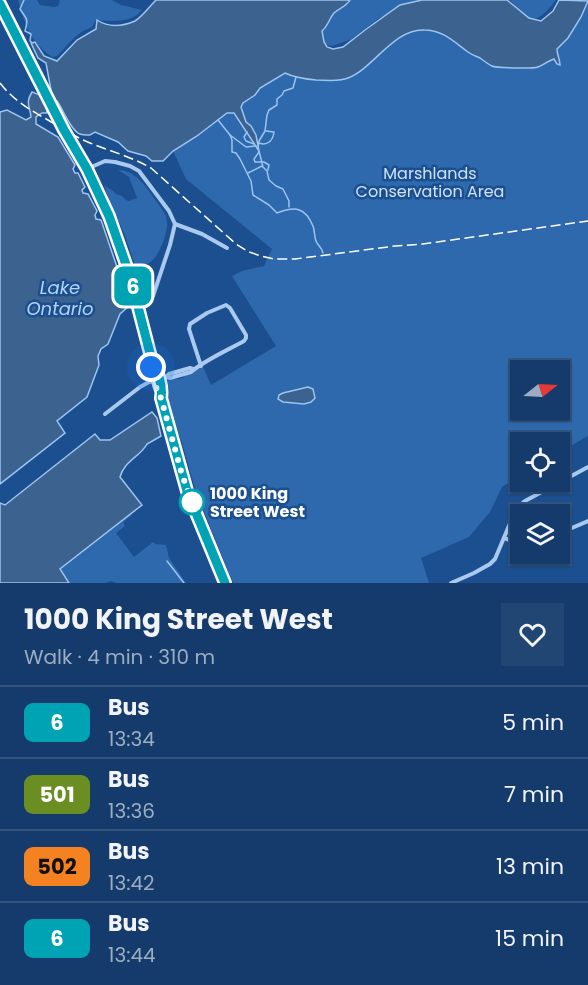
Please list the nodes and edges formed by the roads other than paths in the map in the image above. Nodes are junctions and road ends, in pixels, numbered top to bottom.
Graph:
1 (0, 4) edge
2 (87, 169) junction
3 (175, 224) junction
4 (227, 248) dead end
5 (139, 309) junction
6 (201, 366) junction
7 (157, 380) junction
8 (105, 414) dead end
9 (588, 467) edge
10 (588, 521) edge
11 (570, 528) edge
12 (504, 538) junction
13 (510, 540) edge
14 (225, 583) edge
15 (451, 583) edge

1 - 2 main road
2 - 3 street
2 - 5 main road
3 - 4 street
3 - 5 street
5 - 7 main road
6 - 6 street
6 - 7 street
7 - 8 street
7 - 14 main road
9 - 12 street
10 - 11 street
12 - 13 street
12 - 15 street

